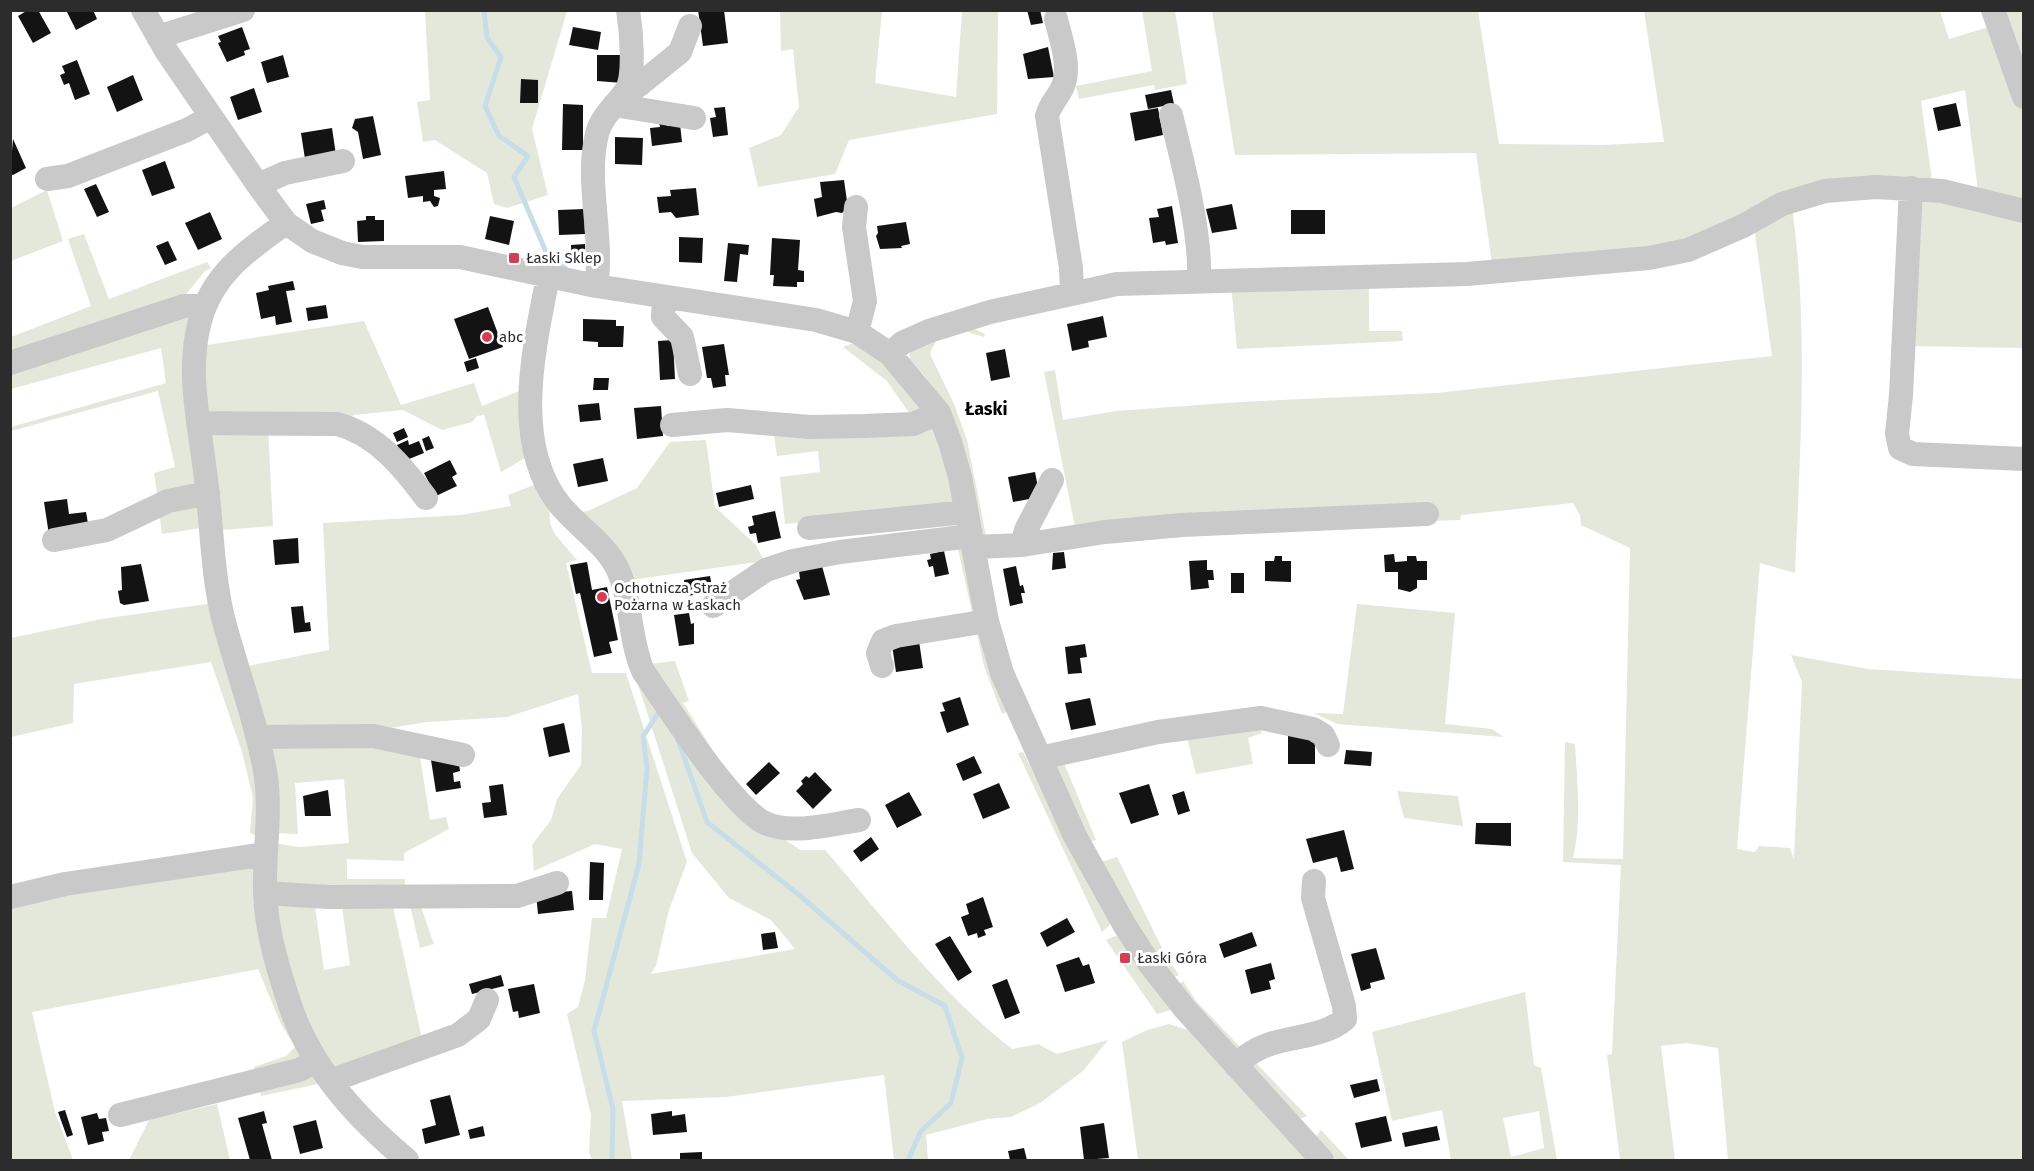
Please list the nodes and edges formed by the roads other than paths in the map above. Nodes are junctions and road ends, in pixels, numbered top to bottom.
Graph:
1 (143, 10) edge
2 (243, 10) edge
3 (628, 10) edge
4 (1993, 10) edge
5 (1056, 19) dead end
6 (690, 26) dead end
7 (158, 37) junction
8 (2024, 97) edge
9 (620, 98) junction
10 (1171, 115) dead end
11 (211, 117) junction
12 (694, 118) dead end
13 (343, 161) dead end
14 (47, 179) dead end
15 (258, 185) junction
16 (1911, 188) junction
17 (856, 207) dead end
18 (2024, 212) edge
19 (286, 223) junction
20 (548, 277) junction
21 (1199, 280) junction
22 (596, 286) junction
23 (1072, 293) junction
24 (664, 298) junction
25 (205, 306) junction
26 (857, 332) junction
27 (890, 354) junction
28 (10, 363) edge
29 (690, 374) dead end
30 (939, 413) junction
31 (198, 423) junction
32 (672, 425) dead end
33 (2024, 459) edge
34 (1052, 480) dead end
35 (208, 493) junction
36 (426, 498) dead end
37 (966, 512) junction
38 (1427, 514) dead end
39 (809, 528) dead end
40 (54, 540) dead end
41 (972, 542) junction
42 (1022, 545) junction
43 (713, 606) dead end
44 (987, 621) junction
45 (882, 666) dead end
46 (258, 737) junction
47 (1328, 745) dead end
48 (463, 754) dead end
49 (1040, 758) junction
50 (859, 820) dead end
51 (266, 854) junction
52 (1314, 881) dead end
53 (557, 883) dead end
54 (265, 893) junction
55 (10, 897) edge
56 (487, 1000) dead end
57 (315, 1062) junction
58 (1236, 1066) junction
59 (330, 1081) junction
60 (120, 1114) dead end
61 (407, 1161) edge
62 (1322, 1161) edge

1 - 7 street
2 - 7 street
3 - 9 street
4 - 8 street
5 - 23 street
6 - 9 street
7 - 11 street
9 - 12 street
9 - 22 street
10 - 21 street
11 - 14 street
11 - 15 street
13 - 15 street
15 - 19 street
16 - 18 street
16 - 21 street
16 - 33 street
17 - 26 street
19 - 20 street
19 - 25 street
20 - 22 street
20 - 50 street
21 - 23 street
22 - 24 street
23 - 27 street
24 - 26 street
24 - 29 street
25 - 28 street
25 - 31 street
26 - 27 street
27 - 30 street
30 - 32 street
30 - 37 street
31 - 35 street
31 - 36 street
34 - 42 street
35 - 40 street
35 - 46 street
37 - 39 street
37 - 41 street
38 - 42 street
41 - 42 street
41 - 43 street
41 - 44 street
44 - 45 street
44 - 49 street
46 - 48 street
46 - 51 street
47 - 49 street
49 - 58 street
51 - 54 street
51 - 55 street
52 - 58 street
53 - 54 street
54 - 57 street
56 - 59 street
57 - 59 street
57 - 60 street
58 - 62 street
59 - 61 street

